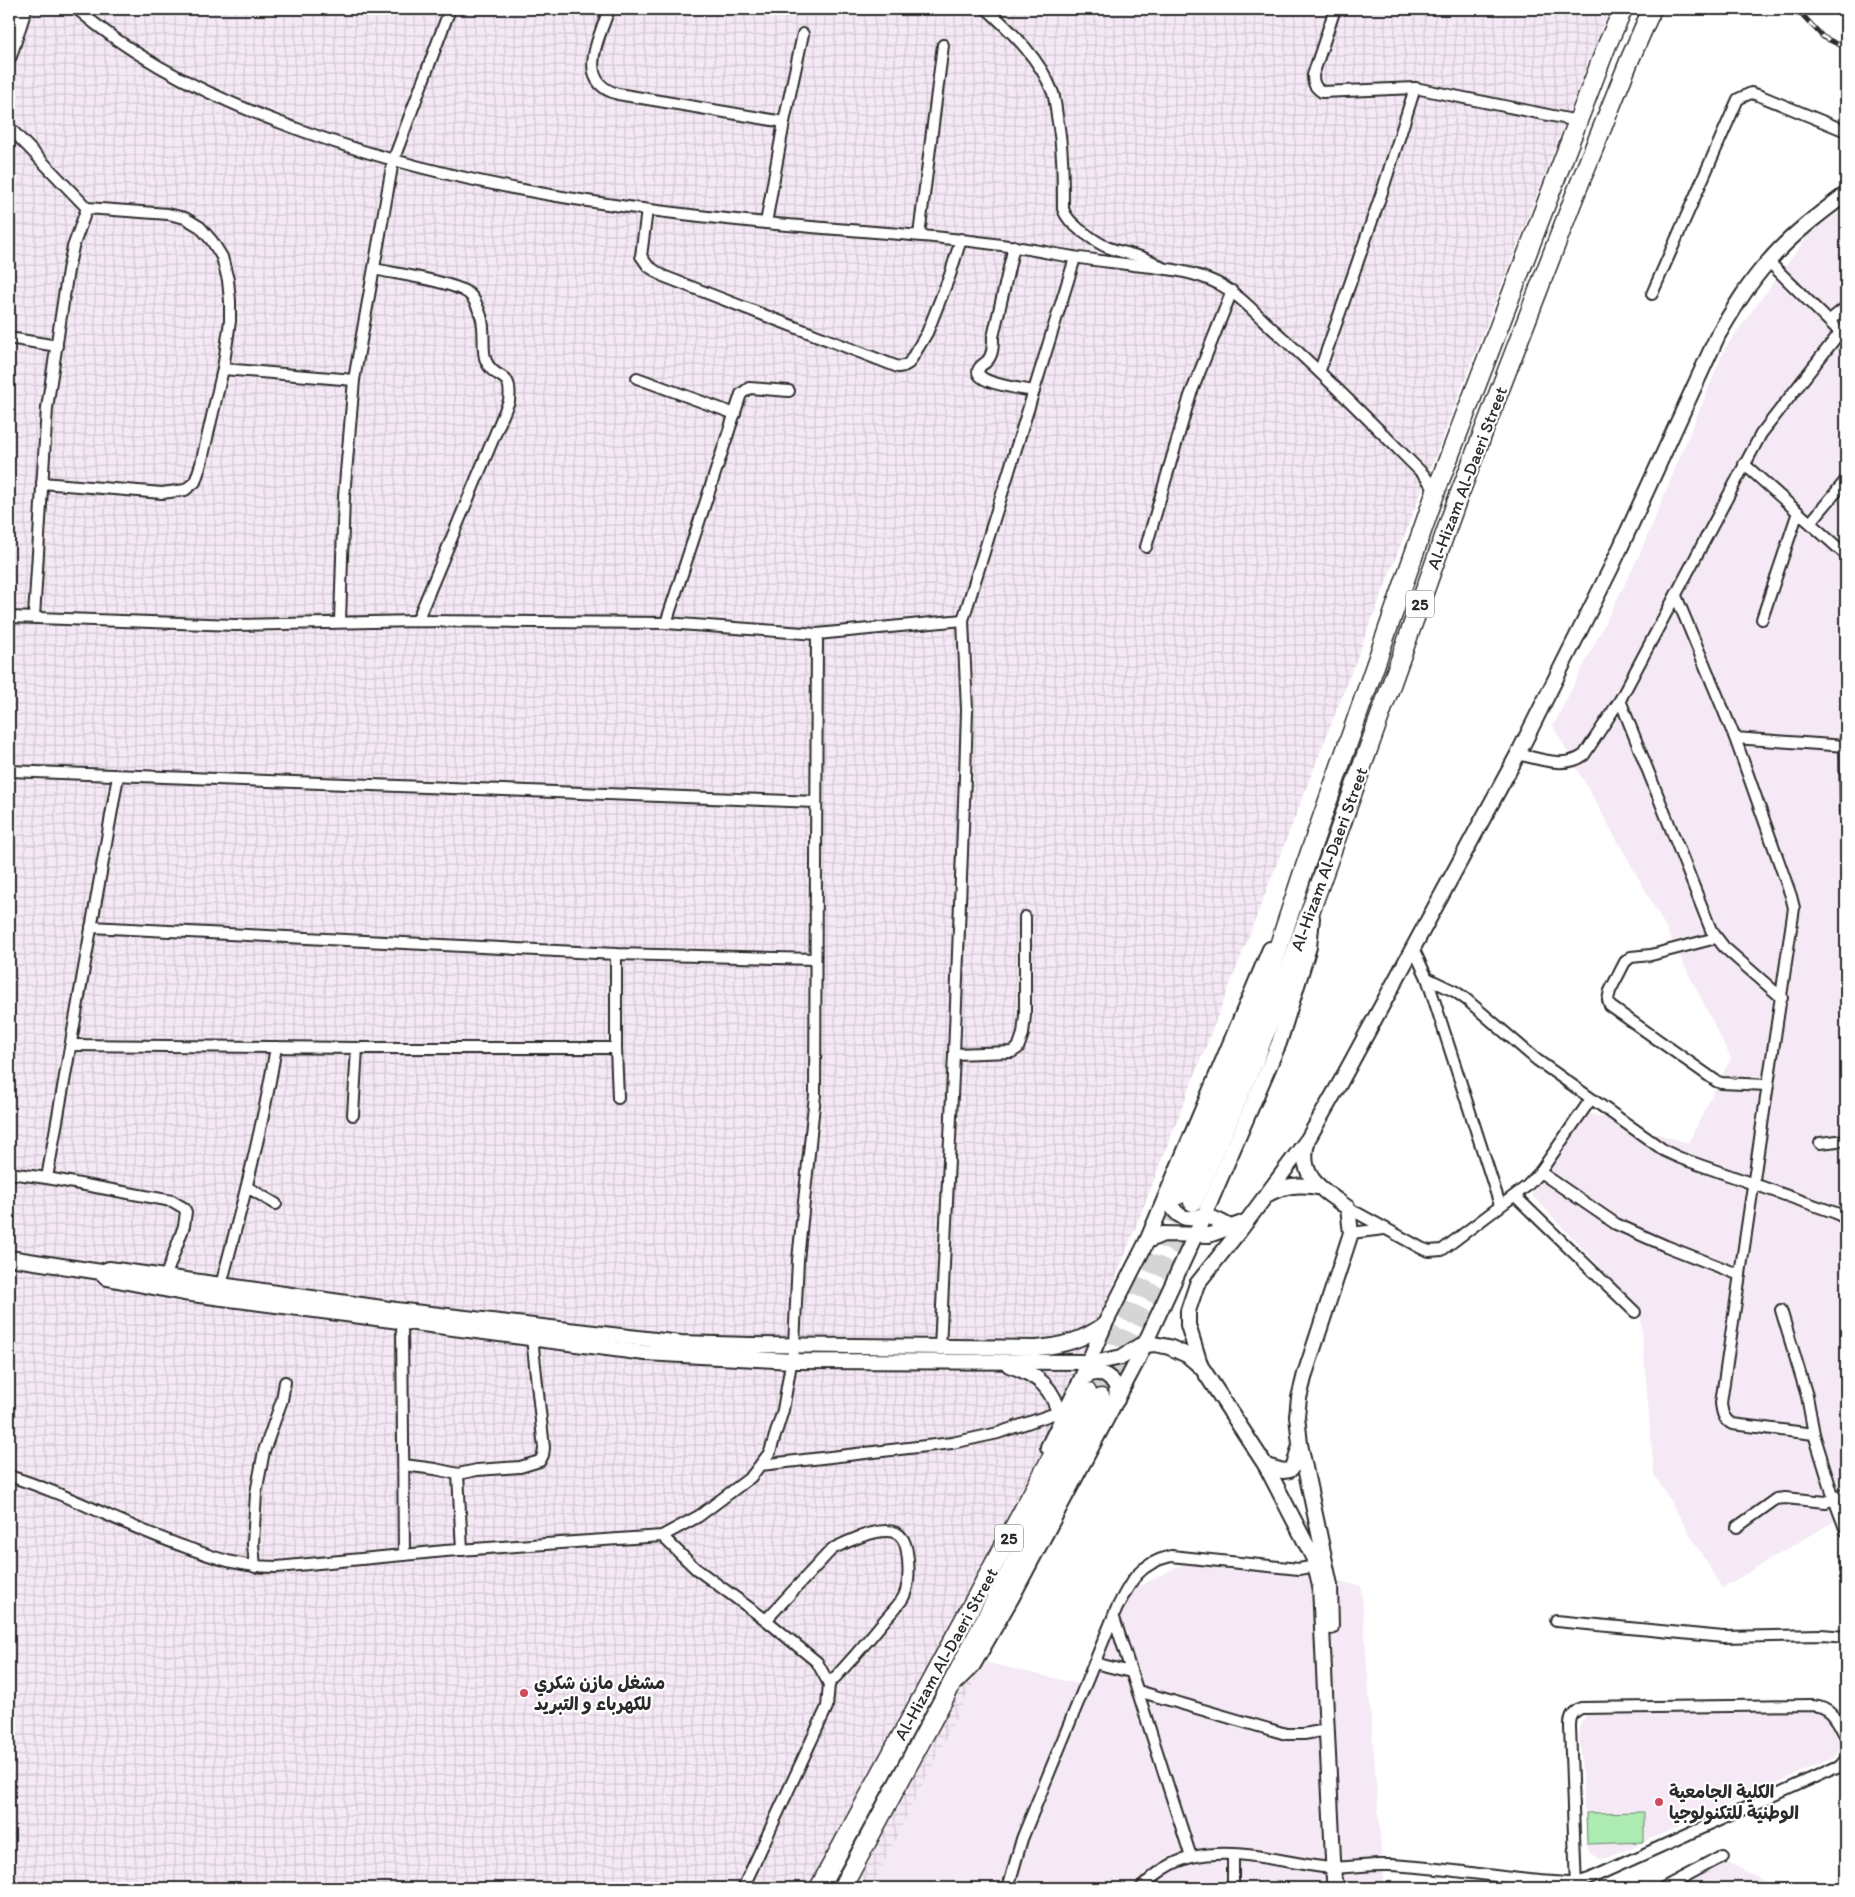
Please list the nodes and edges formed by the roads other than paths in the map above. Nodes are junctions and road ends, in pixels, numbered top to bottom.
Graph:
1 (24, 9) edge
2 (78, 9) edge
3 (450, 9) edge
4 (610, 9) edge
5 (987, 9) edge
6 (1335, 9) edge
7 (1623, 9) edge
8 (1652, 9) edge
9 (803, 34) dead end
10 (943, 45) dead end
11 (9, 56) edge
12 (1415, 88) junction
13 (1578, 121) junction
14 (784, 122) junction
15 (9, 127) edge
16 (1846, 131) edge
17 (393, 161) junction
18 (1846, 194) edge
19 (87, 208) junction
20 (648, 210) junction
21 (766, 223) junction
22 (919, 235) junction
23 (961, 239) junction
24 (1014, 246) junction
25 (1075, 258) junction
26 (1768, 261) junction
27 (1162, 268) junction
28 (374, 269) junction
29 (1232, 291) junction
30 (1652, 294) dead end
31 (1846, 307) edge
32 (1830, 320) junction
33 (1843, 334) edge
34 (9, 338) edge
35 (57, 346) junction
36 (223, 370) junction
37 (1320, 370) junction
38 (637, 378) dead end
39 (354, 380) junction
40 (789, 391) dead end
41 (1034, 391) junction
42 (735, 414) junction
43 (1744, 464) junction
44 (1846, 480) edge
45 (42, 484) junction
46 (1436, 491) junction
47 (1798, 512) junction
48 (1811, 522) junction
49 (1146, 548) dead end
50 (1846, 555) edge
51 (1676, 596) junction
52 (9, 617) edge
53 (34, 617) junction
54 (1762, 618) dead end
55 (963, 620) junction
56 (340, 621) junction
57 (417, 621) junction
58 (666, 623) junction
59 (817, 634) junction
60 (1620, 700) junction
61 (1735, 738) junction
62 (1846, 743) edge
63 (1518, 754) junction
64 (9, 771) edge
65 (118, 776) junction
66 (816, 802) junction
67 (1846, 813) edge
68 (1024, 917) dead end
69 (91, 927) junction
70 (1716, 938) junction
71 (1413, 948) junction
72 (616, 954) junction
73 (815, 959) junction
74 (1427, 978) junction
75 (1782, 998) junction
76 (71, 1045) junction
77 (276, 1047) junction
78 (357, 1048) junction
79 (616, 1048) junction
80 (954, 1054) junction
81 (1768, 1085) junction
82 (618, 1098) dead end
83 (1591, 1099) junction
84 (353, 1115) dead end
85 (1308, 1139) junction
86 (1846, 1140) edge
87 (1820, 1143) dead end
88 (1540, 1172) junction
89 (9, 1173) edge
90 (47, 1178) junction
91 (1754, 1184) junction
92 (247, 1187) junction
93 (1318, 1187) junction
94 (1265, 1196) junction
95 (1515, 1196) junction
96 (1186, 1202) junction
97 (276, 1204) dead end
98 (1500, 1205) junction
99 (1348, 1208) junction
100 (1846, 1219) edge
101 (1245, 1222) junction
102 (1230, 1226) junction
103 (1384, 1229) junction
104 (1351, 1233) junction
105 (1195, 1235) junction
106 (1147, 1241) junction
107 (9, 1258) edge
108 (101, 1272) junction
109 (1740, 1275) junction
110 (165, 1278) junction
111 (221, 1285) junction
112 (1781, 1310) dead end
113 (1635, 1312) dead end
114 (402, 1322) junction
115 (1105, 1324) junction
116 (532, 1338) junction
117 (1145, 1344) junction
118 (794, 1346) junction
119 (1169, 1347) junction
120 (940, 1349) junction
121 (962, 1355) junction
122 (792, 1361) junction
123 (998, 1361) junction
124 (1088, 1362) junction
125 (1136, 1363) junction
126 (1202, 1368) junction
127 (285, 1382) dead end
128 (1096, 1394) junction
129 (1060, 1416) junction
130 (1814, 1434) junction
131 (1300, 1444) junction
132 (404, 1465) junction
133 (761, 1465) junction
134 (1266, 1466) junction
135 (458, 1474) junction
136 (9, 1476) edge
137 (1846, 1494) edge
138 (1834, 1499) junction
139 (1737, 1527) dead end
140 (1846, 1531) edge
141 (662, 1536) junction
142 (462, 1550) junction
143 (404, 1555) junction
144 (1321, 1564) junction
145 (255, 1567) junction
146 (1114, 1618) junction
147 (766, 1620) junction
148 (1556, 1621) dead end
149 (1846, 1637) edge
150 (1094, 1663) junction
151 (1131, 1672) junction
152 (829, 1684) junction
153 (931, 1684) junction
154 (1138, 1691) junction
155 (1326, 1730) junction
156 (1846, 1737) edge
157 (1846, 1758) edge
158 (1233, 1854) junction
159 (1722, 1856) dead end
160 (1191, 1857) junction
161 (1336, 1868) junction
162 (1576, 1885) edge
163 (743, 1888) edge
164 (819, 1888) edge
165 (842, 1888) edge
166 (1008, 1888) edge
167 (1141, 1888) edge
168 (1233, 1888) edge
169 (1338, 1888) edge
170 (1663, 1888) edge

1 - 11 street
2 - 17 street
3 - 17 street
4 - 14 street
5 - 27 street
6 - 12 street
7 - 13 highway, Al-Hizam Al-Daeri Street / 25
8 - 96 highway, Al-Hizam Al-Daeri Street / 25
9 - 14 street
10 - 22 street
12 - 13 street
12 - 37 street
13 - 46 highway, Al-Hizam Al-Daeri Street / 25
14 - 21 street
15 - 19 street
16 - 30 street
17 - 20 street
17 - 28 street
18 - 26 street
19 - 35 street
19 - 36 street
20 - 21 street
20 - 23 street
21 - 22 street
22 - 23 street
23 - 24 street
24 - 25 street
24 - 41 street
25 - 27 street
25 - 41 street
26 - 32 street
26 - 63 street
27 - 29 street
28 - 39 street
28 - 57 street
29 - 37 street
29 - 49 street
31 - 32 street
32 - 33 street
33 - 43 street
34 - 35 street
35 - 45 street
36 - 39 street
36 - 45 street
37 - 46 street
38 - 42 street
39 - 56 street
40 - 42 street
41 - 55 street
42 - 58 street
43 - 47 street
43 - 51 street
44 - 48 street
45 - 53 street
46 - 96 highway, Al-Hizam Al-Daeri Street / 25
47 - 48 street
47 - 54 street
48 - 50 street
51 - 60 street
51 - 61 street
52 - 53 street
53 - 56 street
55 - 59 street
55 - 80 street
56 - 57 street
57 - 58 street
58 - 59 street
59 - 66 street
60 - 63 street
60 - 70 street
61 - 62 street
61 - 75 street
62 - 67 street
63 - 71 street
64 - 65 street
65 - 66 street
65 - 69 street
66 - 73 street
68 - 80 street
69 - 72 street
69 - 76 street
70 - 75 street
70 - 81 street
71 - 74 street
71 - 85 street
72 - 73 street
72 - 79 street
73 - 118 street
74 - 83 street
74 - 98 street
75 - 81 street
76 - 77 street
76 - 90 street
77 - 78 street
77 - 92 street
78 - 79 street
78 - 84 street
79 - 82 street
80 - 120 street
81 - 91 street
83 - 88 street
83 - 91 street
85 - 93 street
85 - 94 street
86 - 87 street
88 - 95 street
88 - 109 street
89 - 90 street
90 - 110 street
91 - 100 street
91 - 109 street
92 - 97 street
92 - 111 street
93 - 94 street
93 - 99 street
94 - 101 street
95 - 98 street
95 - 113 street
96 - 102 street
96 - 105 street
96 - 106 street
98 - 103 street
99 - 103 street
99 - 104 street
101 - 102 street
101 - 126 street
102 - 105 street
103 - 104 street
104 - 131 street
105 - 106 street
105 - 117 street
106 - 115 street
107 - 108 street
108 - 110 street
108 - 114 street
109 - 130 street
110 - 111 street
111 - 118 street
112 - 130 street
114 - 116 street
114 - 132 street
115 - 121 street
115 - 124 street
116 - 122 street
116 - 135 street
117 - 119 street
117 - 124 street
117 - 125 street
118 - 120 street
118 - 122 street
119 - 125 street
119 - 126 street
120 - 121 street
121 - 122 street
121 - 123 street
122 - 133 street
123 - 124 street
123 - 129 street
124 - 128 street
125 - 128 street
126 - 134 street
127 - 145 street
128 - 129 street
128 - 153 highway, Al-Hizam Al-Daeri Street / 25
128 - 165 highway, Al-Hizam Al-Daeri Street / 25
129 - 133 street
129 - 153 street
130 - 138 street
131 - 134 street
131 - 144 street
132 - 135 street
132 - 143 street
133 - 141 street
134 - 144 street
135 - 142 street
136 - 145 street
137 - 138 street
138 - 139 street
138 - 140 street
141 - 142 street
141 - 147 street
142 - 143 street
143 - 145 street
144 - 146 street
144 - 155 street
144 - 161 street
146 - 150 street
146 - 151 street
147 - 152 street
147 - 152 street
148 - 149 street
150 - 151 street
150 - 166 street
151 - 154 street
152 - 163 street
153 - 164 highway, Al-Hizam Al-Daeri Street / 25
154 - 155 street
154 - 160 street
155 - 161 street
156 - 162 street
157 - 162 street
158 - 160 street
158 - 161 street
158 - 168 street
159 - 170 street
160 - 167 street
161 - 162 street
161 - 169 street

